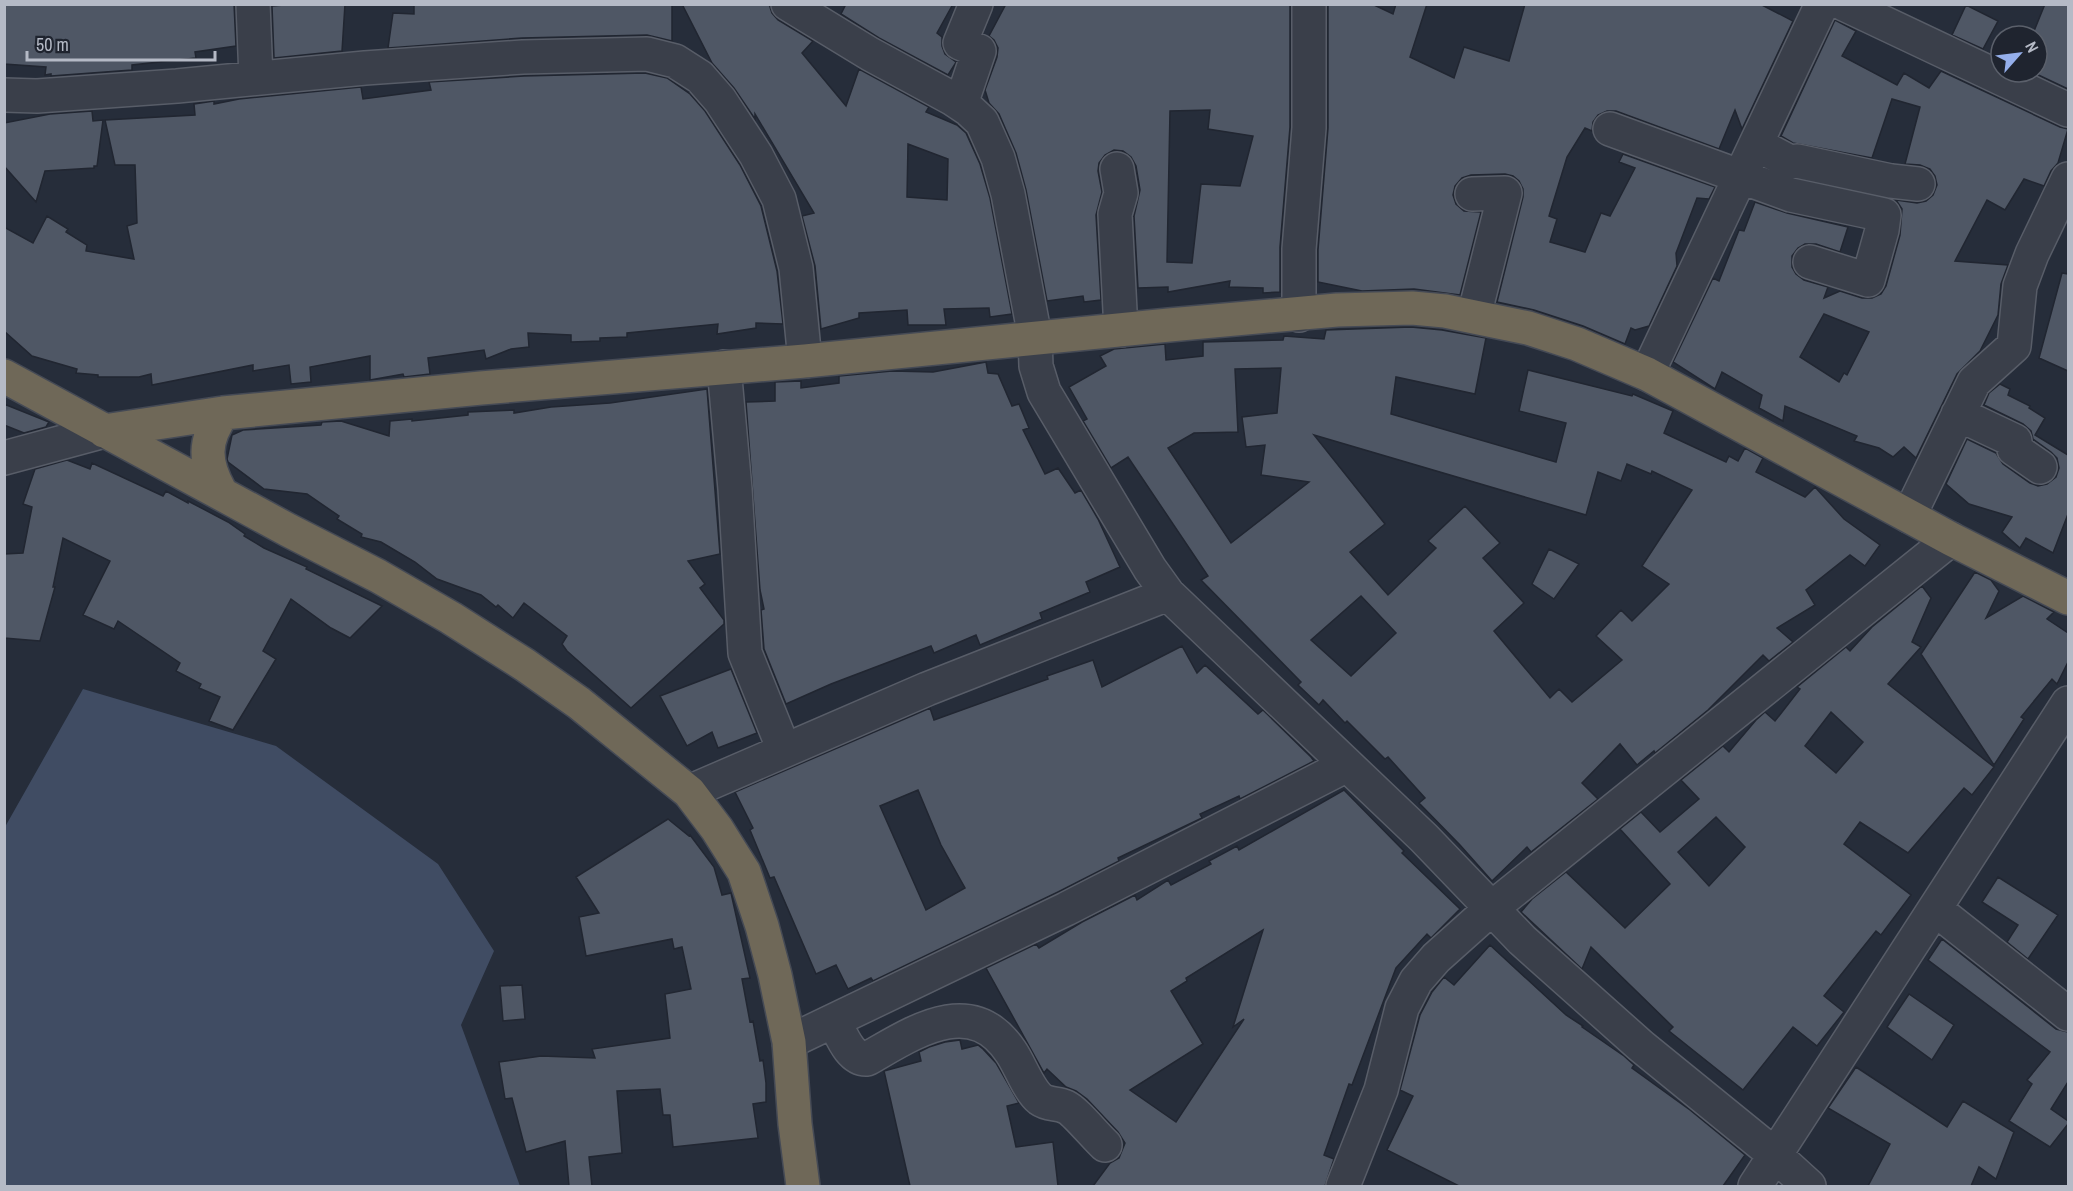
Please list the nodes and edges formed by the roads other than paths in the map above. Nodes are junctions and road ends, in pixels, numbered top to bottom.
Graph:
1 (253, 4) edge
2 (788, 4) edge
3 (976, 4) edge
4 (1309, 4) edge
5 (1819, 8) edge
6 (256, 78) junction
7 (4, 95) edge
8 (961, 104) junction
9 (2068, 110) edge
10 (1610, 129) dead end
11 (1756, 144) junction
12 (1117, 169) dead end
13 (1740, 177) junction
14 (2068, 179) edge
15 (1918, 184) dead end
16 (1472, 194) dead end
17 (1810, 262) dead end
18 (1299, 315) junction
19 (1474, 316) junction
20 (1121, 330) junction
21 (1035, 337) junction
22 (806, 361) junction
23 (724, 367) junction
24 (1647, 374) junction
25 (4, 376) edge
26 (223, 413) junction
27 (1958, 414) junction
28 (104, 431) junction
29 (4, 458) edge
30 (2040, 467) dead end
31 (220, 491) junction
32 (1909, 516) junction
33 (1951, 538) junction
34 (1168, 594) junction
35 (2068, 598) edge
36 (2068, 703) edge
37 (784, 750) junction
38 (1347, 765) junction
39 (689, 792) junction
40 (1492, 907) junction
41 (1935, 909) junction
42 (2068, 1014) edge
43 (834, 1021) junction
44 (789, 1042) junction
45 (1105, 1145) dead end
46 (1775, 1155) junction
47 (803, 1186) edge
48 (1343, 1186) edge
49 (1755, 1186) edge
50 (1809, 1186) edge

1 - 6 street
2 - 8 street
3 - 8 street
4 - 18 street
5 - 9 street
5 - 11 street
6 - 7 street
6 - 22 street
8 - 21 street
10 - 13 street
11 - 13 street
11 - 15 street
12 - 20 street
13 - 17 street
13 - 24 street
14 - 27 street
16 - 19 street
18 - 19 highway
18 - 20 highway
19 - 24 highway
20 - 21 highway
21 - 22 highway
21 - 34 street
22 - 23 highway
23 - 26 highway
23 - 37 street
24 - 32 highway
25 - 28 highway
26 - 28 highway
26 - 31 highway
27 - 30 street
27 - 32 street
28 - 29 street
28 - 31 highway
31 - 39 highway
32 - 33 highway
33 - 35 highway
33 - 40 street
34 - 37 street
34 - 38 street
36 - 41 street
37 - 39 street
38 - 40 street
38 - 43 street
39 - 44 highway
40 - 46 street
40 - 48 street
41 - 42 street
41 - 46 street
43 - 44 street
43 - 45 street
44 - 47 highway
46 - 49 street
46 - 50 street

